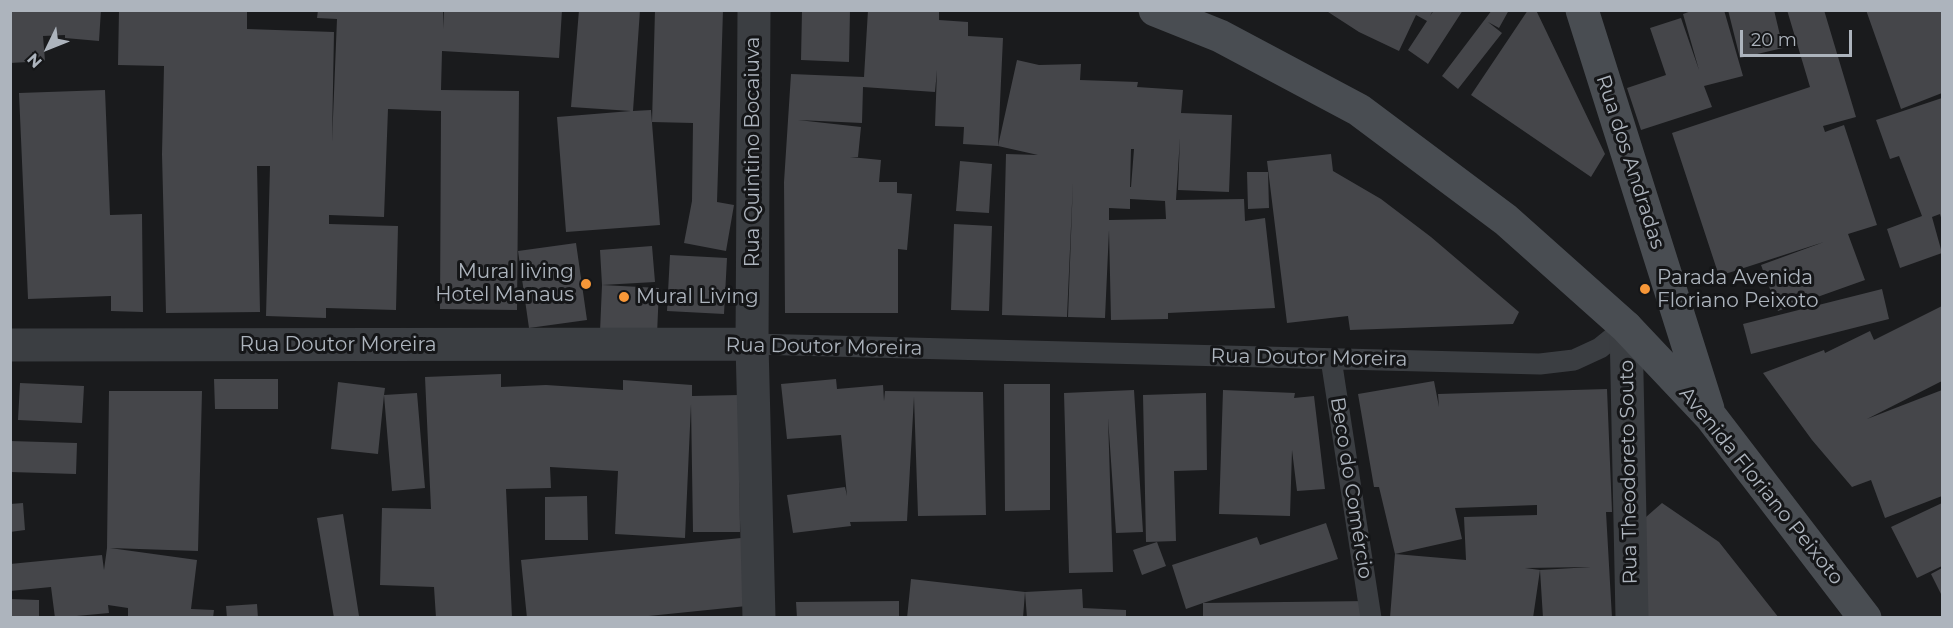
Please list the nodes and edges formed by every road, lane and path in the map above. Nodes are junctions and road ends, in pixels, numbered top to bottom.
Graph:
1 (754, 10) edge
2 (1155, 10) edge
3 (1582, 10) edge
4 (1626, 327) junction
5 (752, 344) junction
6 (10, 345) edge
7 (1330, 359) junction
8 (1711, 417) junction
9 (759, 618) edge
10 (1371, 618) edge
11 (1632, 618) edge
12 (1865, 618) edge

1 - 5 street, Rua Quintino Bocaiuva
2 - 4 street, Avenida Floriano Peixoto
3 - 8 street, Rua dos Andradas
4 - 7 lane, Rua Doutor Moreira
4 - 8 street, Avenida Floriano Peixoto
4 - 11 street, Rua Theodoreto Souto
5 - 6 street, Rua Doutor Moreira
5 - 7 lane, Rua Doutor Moreira
5 - 9 street, Rua Quintino Bocaiuva
7 - 10 lane, Beco do Comércio
8 - 12 street, Avenida Floriano Peixoto

